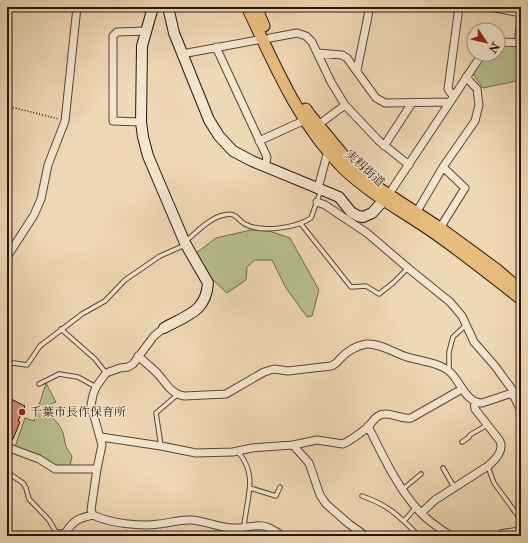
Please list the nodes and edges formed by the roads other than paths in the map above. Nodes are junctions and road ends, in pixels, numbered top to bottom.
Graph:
1 (77, 7) edge
2 (153, 7) edge
3 (168, 7) edge
4 (247, 7) edge
5 (256, 7) edge
6 (459, 7) edge
7 (490, 7) edge
8 (369, 11) dead end
9 (521, 13) edge
10 (521, 20) edge
11 (146, 31) junction
12 (267, 39) junction
13 (506, 43) edge
14 (519, 43) edge
15 (216, 47) junction
16 (316, 53) junction
17 (182, 54) junction
18 (476, 62) edge
19 (357, 70) junction
20 (466, 77) junction
21 (451, 99) junction
22 (412, 103) junction
23 (345, 105) junction
24 (305, 120) junction
25 (140, 122) junction
26 (318, 125) junction
27 (259, 141) junction
28 (384, 146) junction
29 (328, 151) junction
30 (408, 165) junction
31 (265, 167) junction
32 (443, 167) junction
33 (320, 189) junction
34 (386, 198) junction
35 (317, 202) junction
36 (416, 213) junction
37 (301, 224) junction
38 (440, 228) junction
39 (185, 244) junction
40 (7, 257) edge
41 (408, 268) junction
42 (521, 290) edge
43 (521, 299) edge
44 (466, 325) junction
45 (164, 328) joint
46 (61, 329) junction
47 (138, 356) junction
48 (7, 364) edge
49 (449, 371) junction
50 (106, 374) junction
51 (39, 384) dead end
52 (96, 386) junction
53 (462, 389) junction
54 (516, 392) edge
55 (177, 395) junction
56 (474, 401) junction
57 (521, 411) edge
58 (487, 425) junction
59 (368, 426) junction
60 (101, 438) junction
61 (462, 442) dead end
62 (293, 445) junction
63 (161, 446) junction
64 (7, 447) edge
65 (238, 452) junction
66 (488, 466) junction
67 (443, 468) dead end
68 (97, 469) junction
69 (7, 472) edge
70 (421, 474) dead end
71 (454, 487) junction
72 (250, 488) junction
73 (280, 488) dead end
74 (403, 489) junction
75 (362, 496) dead end
76 (418, 510) junction
77 (93, 515) junction
78 (521, 520) edge
79 (404, 521) junction
80 (244, 527) junction
81 (521, 529) edge
82 (56, 532) junction
83 (67, 534) edge
84 (417, 534) dead end
85 (47, 536) edge
86 (283, 536) edge
87 (366, 536) edge
88 (451, 536) edge
89 (500, 536) edge

1 - 40 street
2 - 11 street
3 - 17 street
4 - 12 main road, 実籾街道
5 - 12 main road, 実籾街道
6 - 21 street
7 - 9 street
8 - 19 street
10 - 14 street
11 - 25 street
11 - 25 street
12 - 15 street
12 - 16 street
12 - 24 main road, 実籾街道
12 - 26 main road, 実籾街道
13 - 14 street
15 - 17 street
15 - 27 street
16 - 19 street
16 - 23 street
17 - 31 street
18 - 20 street
19 - 22 street
20 - 21 street
20 - 32 street
21 - 22 street
21 - 30 street
22 - 28 street
23 - 26 street
23 - 28 street
24 - 27 street
24 - 29 main road, 実籾街道
25 - 39 street
26 - 34 main road, 実籾街道
27 - 31 street
28 - 30 street
29 - 33 street
29 - 34 main road, 実籾街道
30 - 34 street
31 - 33 street
32 - 36 street
32 - 38 street
33 - 34 street
33 - 35 lane
34 - 36 main road, 実籾街道
34 - 43 main road, 実籾街道
35 - 37 lane
35 - 41 street
36 - 38 main road, 実籾街道
37 - 39 lane
37 - 41 lane
38 - 42 main road, 実籾街道
39 - 45 street
39 - 46 lane
41 - 44 street
44 - 49 lane
44 - 54 street
45 - 47 street
46 - 48 lane
46 - 50 lane
47 - 50 street
47 - 55 street
49 - 53 street
49 - 55 street
50 - 52 street
51 - 52 lane
52 - 60 street
53 - 56 street
53 - 59 street
54 - 56 street
54 - 57 street
55 - 63 lane
56 - 58 street
58 - 61 lane
58 - 66 street
59 - 62 street
59 - 74 street
60 - 63 street
60 - 68 street
62 - 65 street
62 - 87 street
63 - 65 street
64 - 68 street
65 - 72 lane
66 - 71 street
66 - 78 lane
67 - 71 lane
68 - 77 street
69 - 82 lane
70 - 74 lane
71 - 76 street
72 - 73 lane
72 - 80 lane
74 - 76 street
75 - 79 lane
76 - 79 lane
76 - 88 street
77 - 80 street
77 - 83 street
79 - 84 lane
80 - 86 street
81 - 89 lane
82 - 83 lane
82 - 85 lane

